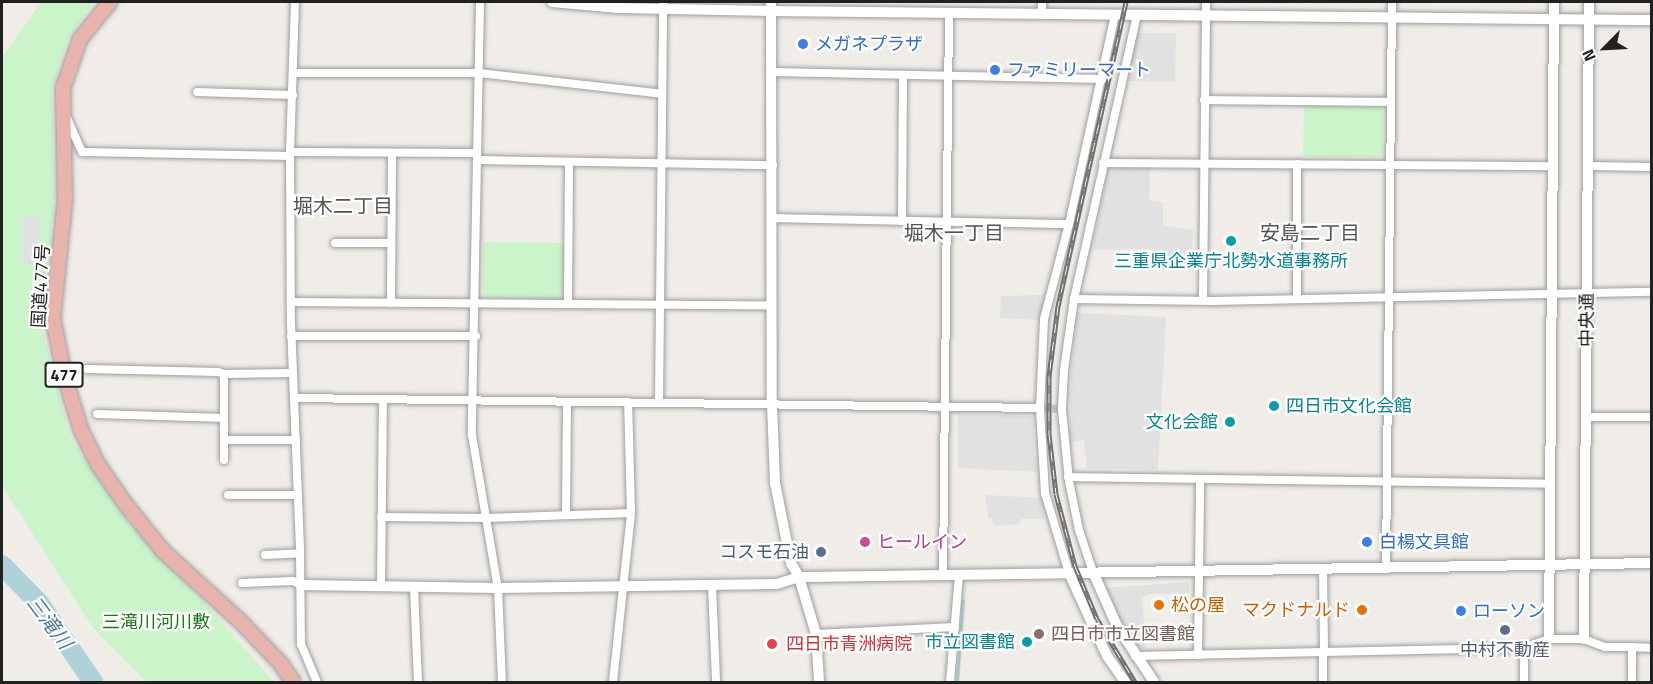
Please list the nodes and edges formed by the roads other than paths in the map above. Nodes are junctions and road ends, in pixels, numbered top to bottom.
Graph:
1 (110, 2) edge
2 (296, 2) edge
3 (480, 2) edge
4 (552, 2) edge
5 (1042, 2) edge
6 (1206, 2) edge
7 (1392, 2) edge
8 (1554, 2) edge
9 (1589, 2) edge
10 (663, 5) edge
11 (771, 6) edge
12 (853, 7) edge
13 (949, 12) junction
14 (1042, 13) junction
15 (1115, 14) junction
16 (1137, 15) junction
17 (1205, 16) junction
18 (1392, 18) junction
19 (1554, 19) junction
20 (1589, 20) junction
21 (1652, 20) edge
22 (772, 72) junction
23 (293, 73) junction
24 (479, 74) junction
25 (903, 75) junction
26 (948, 76) junction
27 (1103, 79) junction
28 (197, 92) dead end
29 (662, 94) junction
30 (292, 95) junction
31 (1204, 100) junction
32 (1390, 102) junction
33 (62, 107) junction
34 (290, 154) junction
35 (392, 154) junction
36 (477, 157) junction
37 (570, 163) junction
38 (1103, 163) junction
39 (661, 164) junction
40 (1204, 164) junction
41 (1297, 164) junction
42 (1390, 164) junction
43 (773, 165) junction
44 (1554, 166) junction
45 (1590, 166) junction
46 (1652, 167) edge
47 (772, 219) junction
48 (902, 221) junction
49 (948, 222) junction
50 (1069, 224) junction
51 (335, 243) dead end
52 (391, 243) junction
53 (1588, 292) junction
54 (1652, 292) edge
55 (1551, 294) junction
56 (1389, 297) junction
57 (1074, 299) junction
58 (1297, 299) junction
59 (1203, 300) junction
60 (291, 302) junction
61 (391, 303) junction
62 (476, 303) junction
63 (568, 304) junction
64 (660, 305) junction
65 (772, 305) junction
66 (291, 336) junction
67 (476, 336) junction
68 (87, 369) dead end
69 (293, 373) junction
70 (224, 374) junction
71 (294, 398) junction
72 (383, 399) junction
73 (473, 400) junction
74 (567, 402) junction
75 (628, 402) junction
76 (659, 402) junction
77 (772, 404) junction
78 (944, 405) junction
79 (1041, 408) junction
80 (97, 414) dead end
81 (1587, 417) junction
82 (1652, 417) edge
83 (224, 418) junction
84 (224, 440) junction
85 (296, 440) junction
86 (225, 460) dead end
87 (1068, 477) junction
88 (1200, 481) junction
89 (1389, 482) junction
90 (1550, 484) junction
91 (228, 495) dead end
92 (298, 495) junction
93 (631, 513) junction
94 (566, 515) junction
95 (381, 517) junction
96 (486, 518) junction
97 (300, 554) junction
98 (265, 555) dead end
99 (1586, 563) junction
100 (1652, 563) edge
101 (1549, 565) junction
102 (1386, 567) junction
103 (1323, 568) junction
104 (1199, 570) junction
105 (1093, 572) junction
106 (1069, 573) junction
107 (959, 574) junction
108 (943, 575) junction
109 (799, 577) junction
110 (242, 583) dead end
111 (302, 585) junction
112 (712, 585) junction
113 (381, 586) junction
114 (625, 586) junction
115 (414, 587) junction
116 (498, 588) junction
117 (955, 627) junction
118 (816, 634) junction
119 (1549, 639) junction
120 (1584, 639) junction
121 (1632, 647) junction
122 (1524, 648) junction
123 (1652, 648) edge
124 (1323, 652) junction
125 (1198, 655) junction
126 (1135, 656) junction
127 (293, 682) edge
128 (317, 682) edge
129 (418, 682) edge
130 (502, 682) edge
131 (613, 682) edge
132 (716, 682) edge
133 (819, 682) edge
134 (950, 682) edge
135 (1125, 682) edge
136 (1154, 682) edge
137 (1323, 682) edge
138 (1524, 682) edge
139 (1632, 682) edge

1 - 33 highway, 国道477号 / 477
2 - 23 street
3 - 24 street
4 - 10 street
5 - 14 street
6 - 17 street
7 - 18 street
8 - 19 street, 中央通
9 - 20 street, 中央通
10 - 11 street
10 - 29 street
11 - 12 street
11 - 22 street
12 - 13 street
13 - 14 street
13 - 26 street
14 - 15 street
15 - 16 street
15 - 27 street
16 - 17 street
16 - 38 street
17 - 18 street
17 - 31 street
18 - 19 street
18 - 32 street
19 - 20 street
19 - 44 street, 中央通
20 - 21 street
20 - 45 street, 中央通
22 - 25 street
22 - 43 street
23 - 24 street
23 - 30 street
24 - 29 street
24 - 36 street
25 - 26 street
25 - 48 street
26 - 27 street
26 - 49 street
27 - 50 street
28 - 30 street
29 - 39 street
30 - 34 street
31 - 32 street
31 - 40 street
32 - 42 street
33 - 34 street
33 - 127 highway, 国道477号 / 477
34 - 35 street
34 - 60 street
35 - 36 street
35 - 52 street
36 - 37 street
36 - 62 street
37 - 39 street
37 - 63 street
38 - 40 street
38 - 57 street
39 - 43 street
39 - 64 street
40 - 41 street
40 - 59 street
41 - 42 street
41 - 58 street
42 - 44 street
42 - 56 street
43 - 47 street
44 - 55 street, 中央通
45 - 46 street
45 - 53 street, 中央通
47 - 48 street
47 - 65 street
48 - 49 street
49 - 50 street
49 - 78 street
50 - 79 street
51 - 52 street
52 - 61 street
53 - 54 street
53 - 55 street
53 - 81 street, 中央通
55 - 56 street
55 - 90 street, 中央通
56 - 58 street
56 - 89 street
57 - 59 street
57 - 87 street
58 - 59 street
60 - 61 street
60 - 66 street
61 - 62 street
62 - 63 street
62 - 67 street
63 - 64 street
64 - 65 street
64 - 76 street
65 - 77 street
66 - 67 street
66 - 69 street
67 - 73 street
68 - 70 street
69 - 70 street
69 - 71 street
70 - 83 street
71 - 72 street
71 - 85 street
72 - 73 street
72 - 95 street
73 - 74 street
73 - 96 street
74 - 75 street
74 - 94 street
75 - 76 street
75 - 93 street
76 - 77 street
77 - 78 street
77 - 109 street
78 - 79 street
78 - 108 street
79 - 106 street
80 - 83 street
81 - 82 street
81 - 99 street, 中央通
83 - 84 street
84 - 85 street
84 - 86 street
85 - 92 street
87 - 88 street
87 - 105 street
88 - 89 street
88 - 104 street
89 - 90 street
89 - 102 street
90 - 101 street, 中央通
91 - 92 street
92 - 97 street
93 - 94 street
93 - 114 street
94 - 96 street
95 - 96 street
95 - 113 street
96 - 116 street
97 - 98 street
97 - 111 street
99 - 100 street
99 - 101 street
99 - 120 street, 中央通
101 - 102 street
101 - 119 street, 中央通
102 - 103 street
103 - 104 street
103 - 124 street
104 - 105 street
104 - 125 street
105 - 106 street
105 - 126 street
106 - 107 street
106 - 135 street
107 - 108 street
107 - 117 street
108 - 109 street
109 - 112 street
109 - 118 street
110 - 111 street
111 - 113 street
111 - 128 street
112 - 114 street
112 - 132 street
113 - 115 street
114 - 116 street
114 - 131 street
115 - 116 street
115 - 129 street
116 - 130 street
117 - 118 street
117 - 134 street
118 - 133 street
119 - 120 street
119 - 122 street
120 - 121 street
121 - 123 street
121 - 139 street
122 - 124 street
122 - 138 street
124 - 125 street
124 - 137 street
125 - 126 street
126 - 136 street

